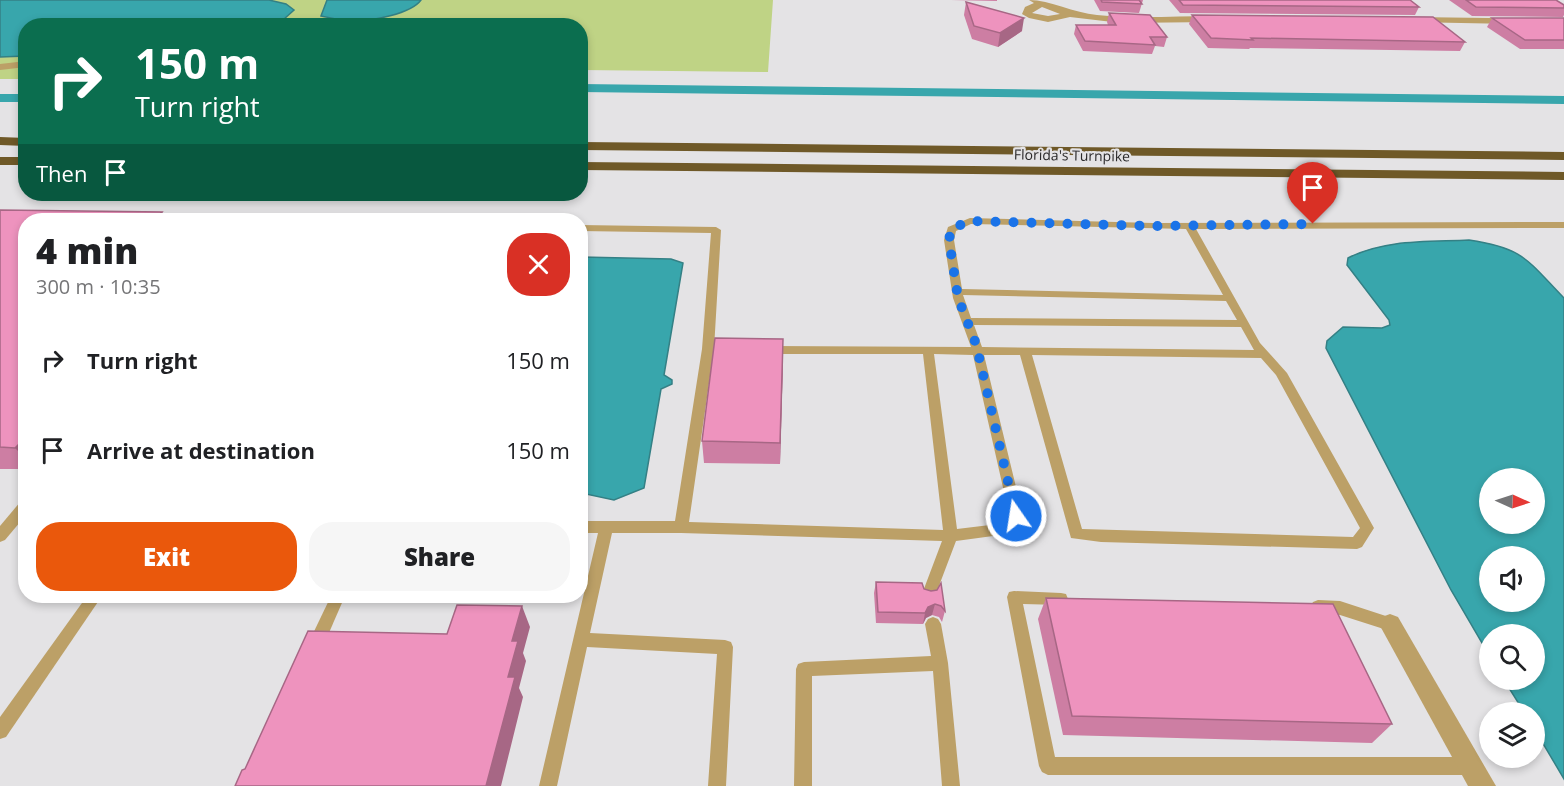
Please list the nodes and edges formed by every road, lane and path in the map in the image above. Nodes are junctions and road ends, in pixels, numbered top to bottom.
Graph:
1 (1037, 2) edge
2 (1070, 13) junction
3 (1222, 19) edge
4 (1399, 20) edge
5 (1564, 22) edge
6 (18, 65) edge
7 (0, 67) edge
8 (0, 141) edge
9 (18, 141) edge
10 (588, 146) edge
11 (1564, 156) edge
12 (0, 161) edge
13 (18, 161) edge
14 (588, 166) edge
15 (1564, 176) edge
16 (1189, 225) junction
17 (1564, 225) edge
18 (588, 228) edge
19 (957, 292) junction
20 (1230, 298) junction
21 (968, 321) junction
22 (1244, 324) junction
23 (755, 350) edge
24 (928, 350) junction
25 (978, 351) junction
26 (1025, 351) junction
27 (1264, 354) junction
28 (18, 515) edge
29 (588, 527) edge
30 (606, 527) junction
31 (681, 527) junction
32 (0, 536) edge
33 (951, 536) junction
34 (929, 594) edge
35 (1072, 599) edge
36 (90, 603) edge
37 (335, 603) edge
38 (1305, 607) edge
39 (933, 624) dead end
40 (1390, 624) joint
41 (581, 639) junction
42 (309, 659) edge
43 (940, 663) junction
44 (0, 731) edge
45 (1478, 776) edge
46 (548, 786) edge
47 (717, 786) edge
48 (803, 786) edge
49 (951, 786) edge

1 - 2 street
1 - 2 street
2 - 3 street
4 - 5 street
6 - 7 street
8 - 9 highway
10 - 11 highway, Florida's Turnpike
12 - 13 highway
14 - 15 highway, Florida's Turnpike
16 - 17 lane
16 - 19 lane
16 - 20 lane
18 - 31 lane
19 - 20 lane
19 - 21 lane
20 - 22 lane
21 - 22 lane
21 - 25 lane
22 - 27 lane
23 - 24 lane
24 - 25 lane
24 - 33 lane
25 - 26 lane
25 - 33 lane
26 - 27 lane
26 - 27 lane
28 - 32 lane
29 - 30 lane
30 - 31 lane
30 - 41 lane
31 - 33 lane
33 - 34 lane
35 - 45 lane
36 - 44 lane
37 - 42 lane
38 - 40 lane
39 - 43 lane
40 - 45 street
41 - 46 lane
41 - 47 lane
43 - 48 lane
43 - 49 lane

